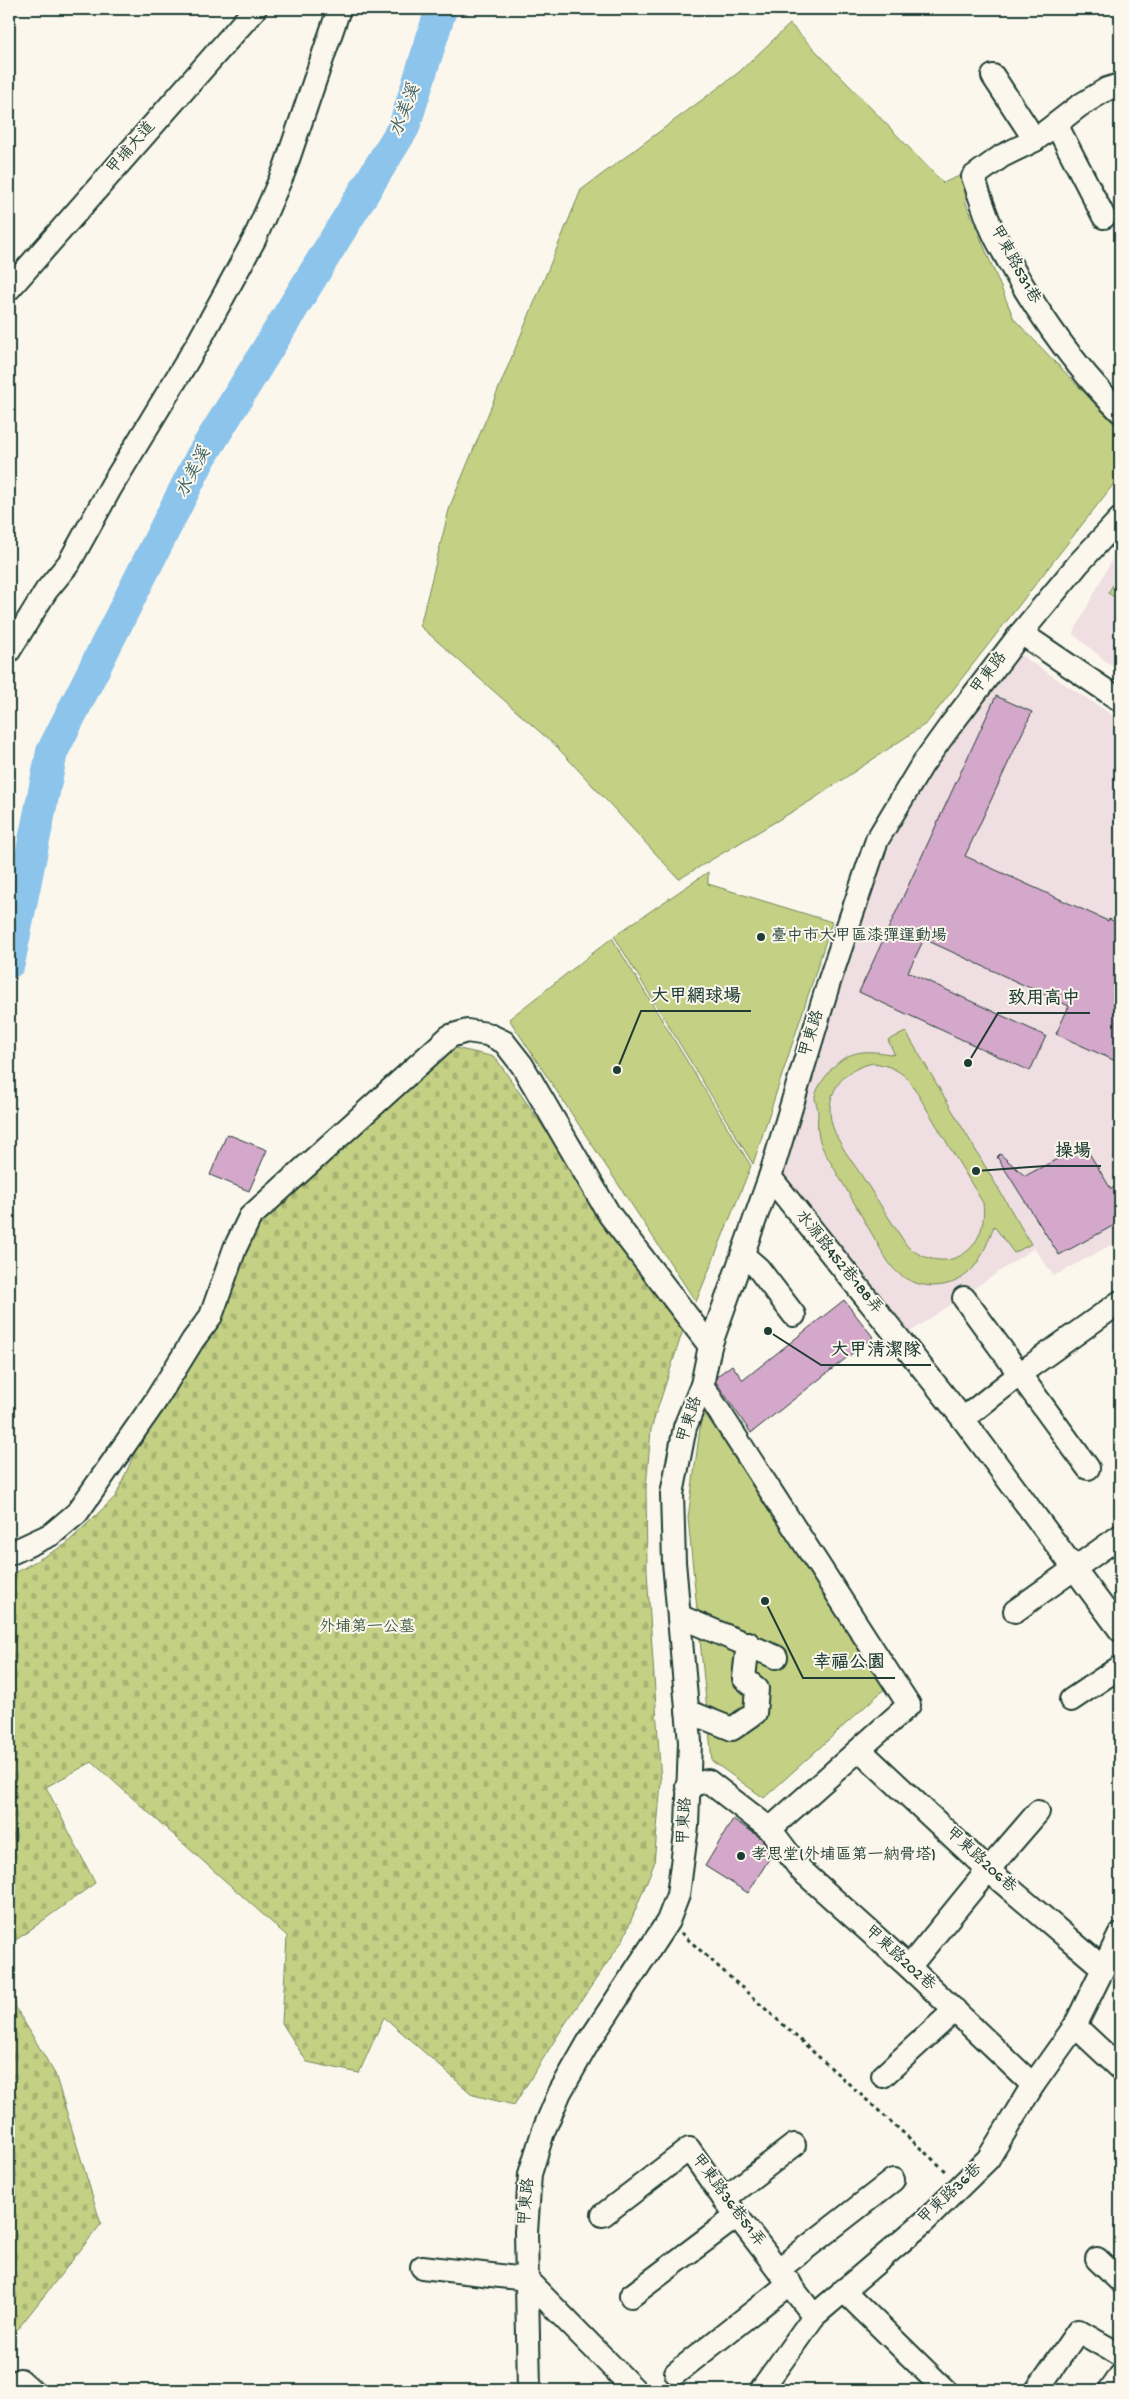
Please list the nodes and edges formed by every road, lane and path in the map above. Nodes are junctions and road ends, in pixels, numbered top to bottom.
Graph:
1 (255, 9) edge
2 (339, 9) edge
3 (993, 76) dead end
4 (1120, 85) edge
5 (1056, 124) junction
6 (1035, 140) junction
7 (1104, 217) dead end
8 (9, 289) edge
9 (1120, 411) edge
10 (1120, 518) edge
11 (1022, 633) junction
12 (9, 651) edge
13 (1120, 700) edge
14 (770, 1178) junction
15 (743, 1255) junction
16 (964, 1298) dead end
17 (1117, 1313) edge
18 (794, 1315) dead end
19 (710, 1346) junction
20 (1021, 1374) junction
21 (702, 1385) junction
22 (963, 1419) junction
23 (1088, 1468) dead end
24 (1120, 1536) edge
25 (9, 1554) edge
26 (1074, 1568) junction
27 (1015, 1611) dead end
28 (681, 1617) junction
29 (1120, 1630) edge
30 (748, 1643) junction
31 (776, 1657) dead end
32 (1120, 1667) edge
33 (1071, 1700) dead end
34 (687, 1711) junction
35 (860, 1750) junction
36 (687, 1786) junction
37 (1038, 1812) dead end
38 (770, 1829) junction
39 (988, 1870) junction
40 (668, 1921) junction
41 (1120, 1934) edge
42 (909, 1967) junction
43 (1103, 1968) junction
44 (955, 2010) junction
45 (1075, 2026) junction
46 (1120, 2068) edge
47 (883, 2076) dead end
48 (1033, 2085) junction
49 (794, 2145) dead end
50 (893, 2180) dead end
51 (962, 2185) junction
52 (730, 2208) junction
53 (603, 2214) dead end
54 (1097, 2259) dead end
55 (422, 2267) dead end
56 (784, 2276) junction
57 (526, 2279) junction
58 (1120, 2281) edge
59 (843, 2290) junction
60 (631, 2296) dead end
61 (814, 2316) junction
62 (1120, 2354) edge
63 (676, 2373) dead end
64 (1120, 2376) edge
65 (773, 2386) edge
66 (529, 2390) edge
67 (635, 2390) edge
68 (945, 2390) edge
69 (1037, 2390) edge
70 (1110, 2390) edge

1 - 8 street, 甲埔大道
2 - 12 street
3 - 6 street
4 - 5 street, 甲東路531巷
5 - 6 street, 甲東路531巷
5 - 7 street
6 - 9 street, 甲東路531巷
10 - 11 street, 甲東路
11 - 13 street
11 - 14 street, 甲東路
14 - 15 street, 甲東路
14 - 22 street, 水源路452巷188弄
15 - 18 street
15 - 19 street, 甲東路
16 - 20 street
17 - 20 street
19 - 21 street, 甲東路
19 - 25 street
20 - 22 street
20 - 23 street
21 - 28 street, 甲東路
21 - 35 street
22 - 26 street, 水源路452巷188弄
24 - 26 street
26 - 27 street
26 - 29 street, 水源路452巷188弄
28 - 30 street
28 - 34 street, 甲東路
30 - 31 street
30 - 34 street
32 - 33 street
34 - 36 street, 甲東路
35 - 38 street
35 - 39 street, 甲東路206巷
36 - 38 street, 甲東路202巷
36 - 40 street, 甲東路
37 - 39 street
38 - 42 street, 甲東路202巷
39 - 42 street
39 - 43 street, 甲東路206巷
40 - 51 path
40 - 57 street, 甲東路
41 - 43 street, 甲東路36巷
42 - 44 street, 甲東路202巷
43 - 45 street, 甲東路36巷
44 - 47 street
44 - 48 street, 甲東路202巷
45 - 46 street
45 - 48 street, 甲東路36巷
48 - 51 street, 甲東路36巷
49 - 52 street
50 - 56 street
51 - 59 street, 甲東路36巷
52 - 53 street, 甲東路36巷51弄
52 - 56 street, 甲東路36巷51弄
52 - 60 street
54 - 58 street
55 - 57 street
56 - 61 street, 甲東路36巷51弄
56 - 63 street
57 - 66 street, 甲東路
57 - 67 street
59 - 61 street, 甲東路36巷
59 - 68 street
61 - 65 street, 甲東路36巷
62 - 69 street
64 - 70 street

